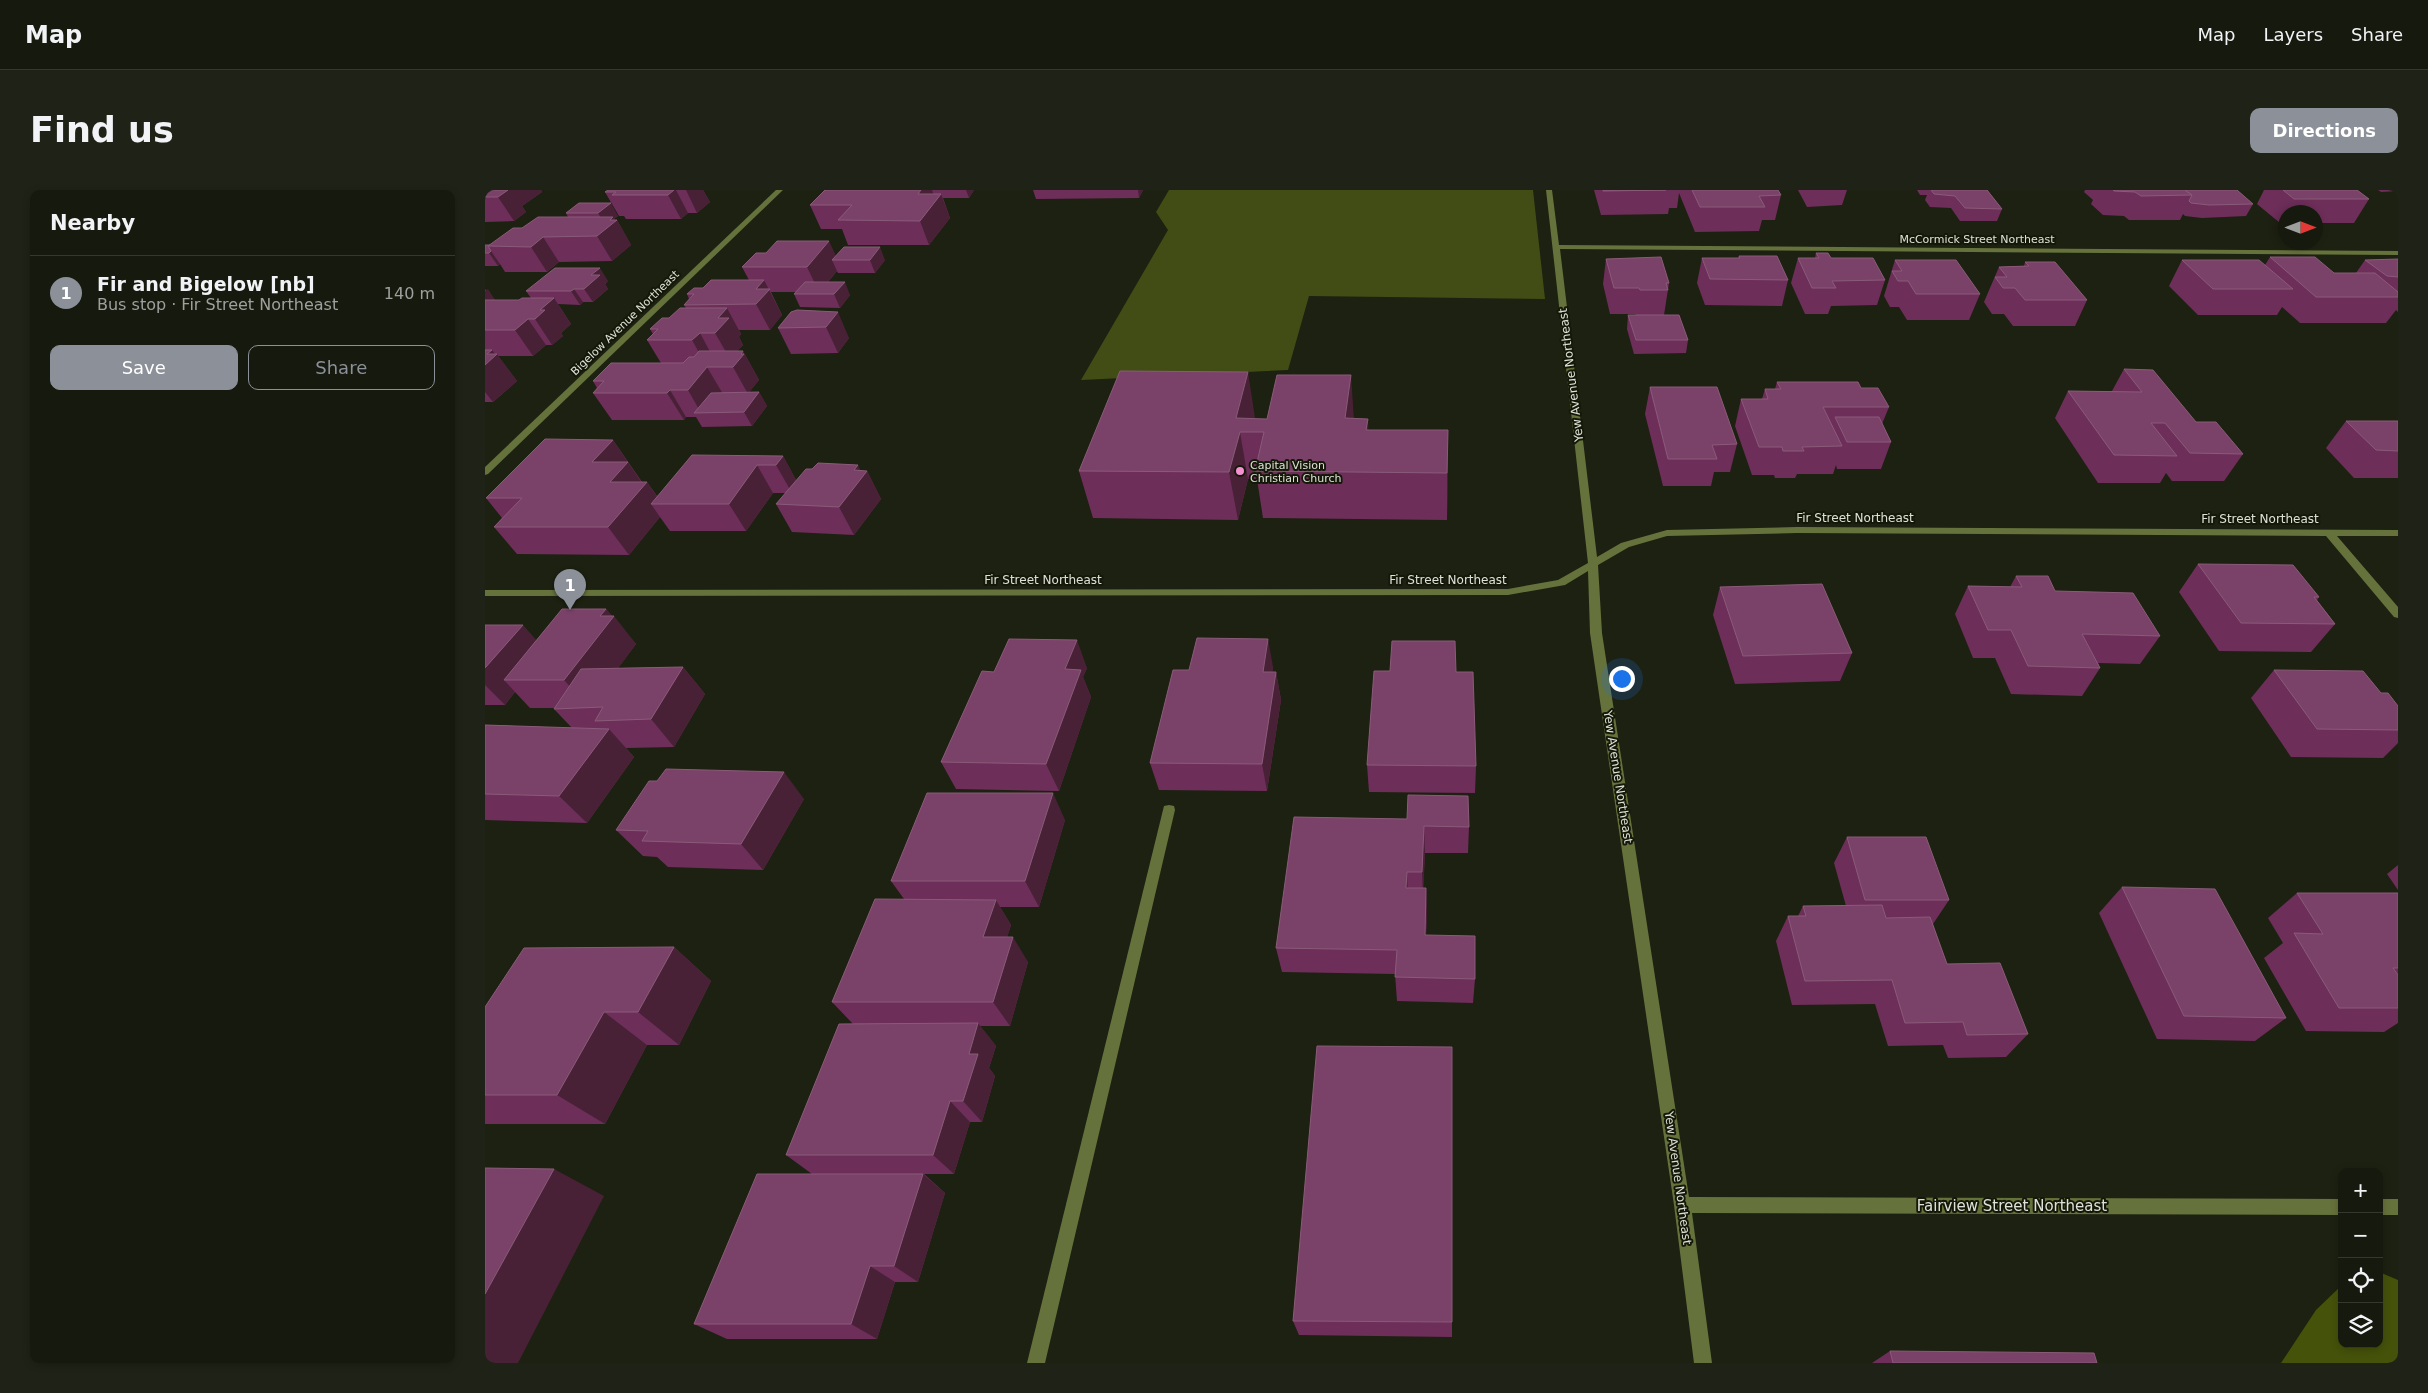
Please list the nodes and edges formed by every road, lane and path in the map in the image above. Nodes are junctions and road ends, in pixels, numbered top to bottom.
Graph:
1 (780, 190) edge
2 (1549, 190) edge
3 (1556, 247) junction
4 (2398, 253) edge
5 (485, 472) edge
6 (2328, 532) junction
7 (2398, 533) edge
8 (1593, 564) junction
9 (485, 593) edge
10 (2398, 614) edge
11 (1169, 810) dead end
12 (1682, 1206) junction
13 (2338, 1207) edge
14 (2383, 1207) edge
15 (2398, 1207) edge
16 (1037, 1363) edge
17 (1703, 1363) edge

1 - 5 street, Bigelow Avenue Northeast
2 - 3 street, Yew Avenue Northeast
3 - 4 street, McCormick Street Northeast
3 - 8 street, Yew Avenue Northeast
6 - 7 street, Fir Street Northeast
6 - 8 street, Fir Street Northeast
6 - 10 street
8 - 9 street, Fir Street Northeast
8 - 12 street, Yew Avenue Northeast
11 - 16 street
12 - 13 street, Fairview Street Northeast
12 - 17 street, Yew Avenue Northeast
14 - 15 street

